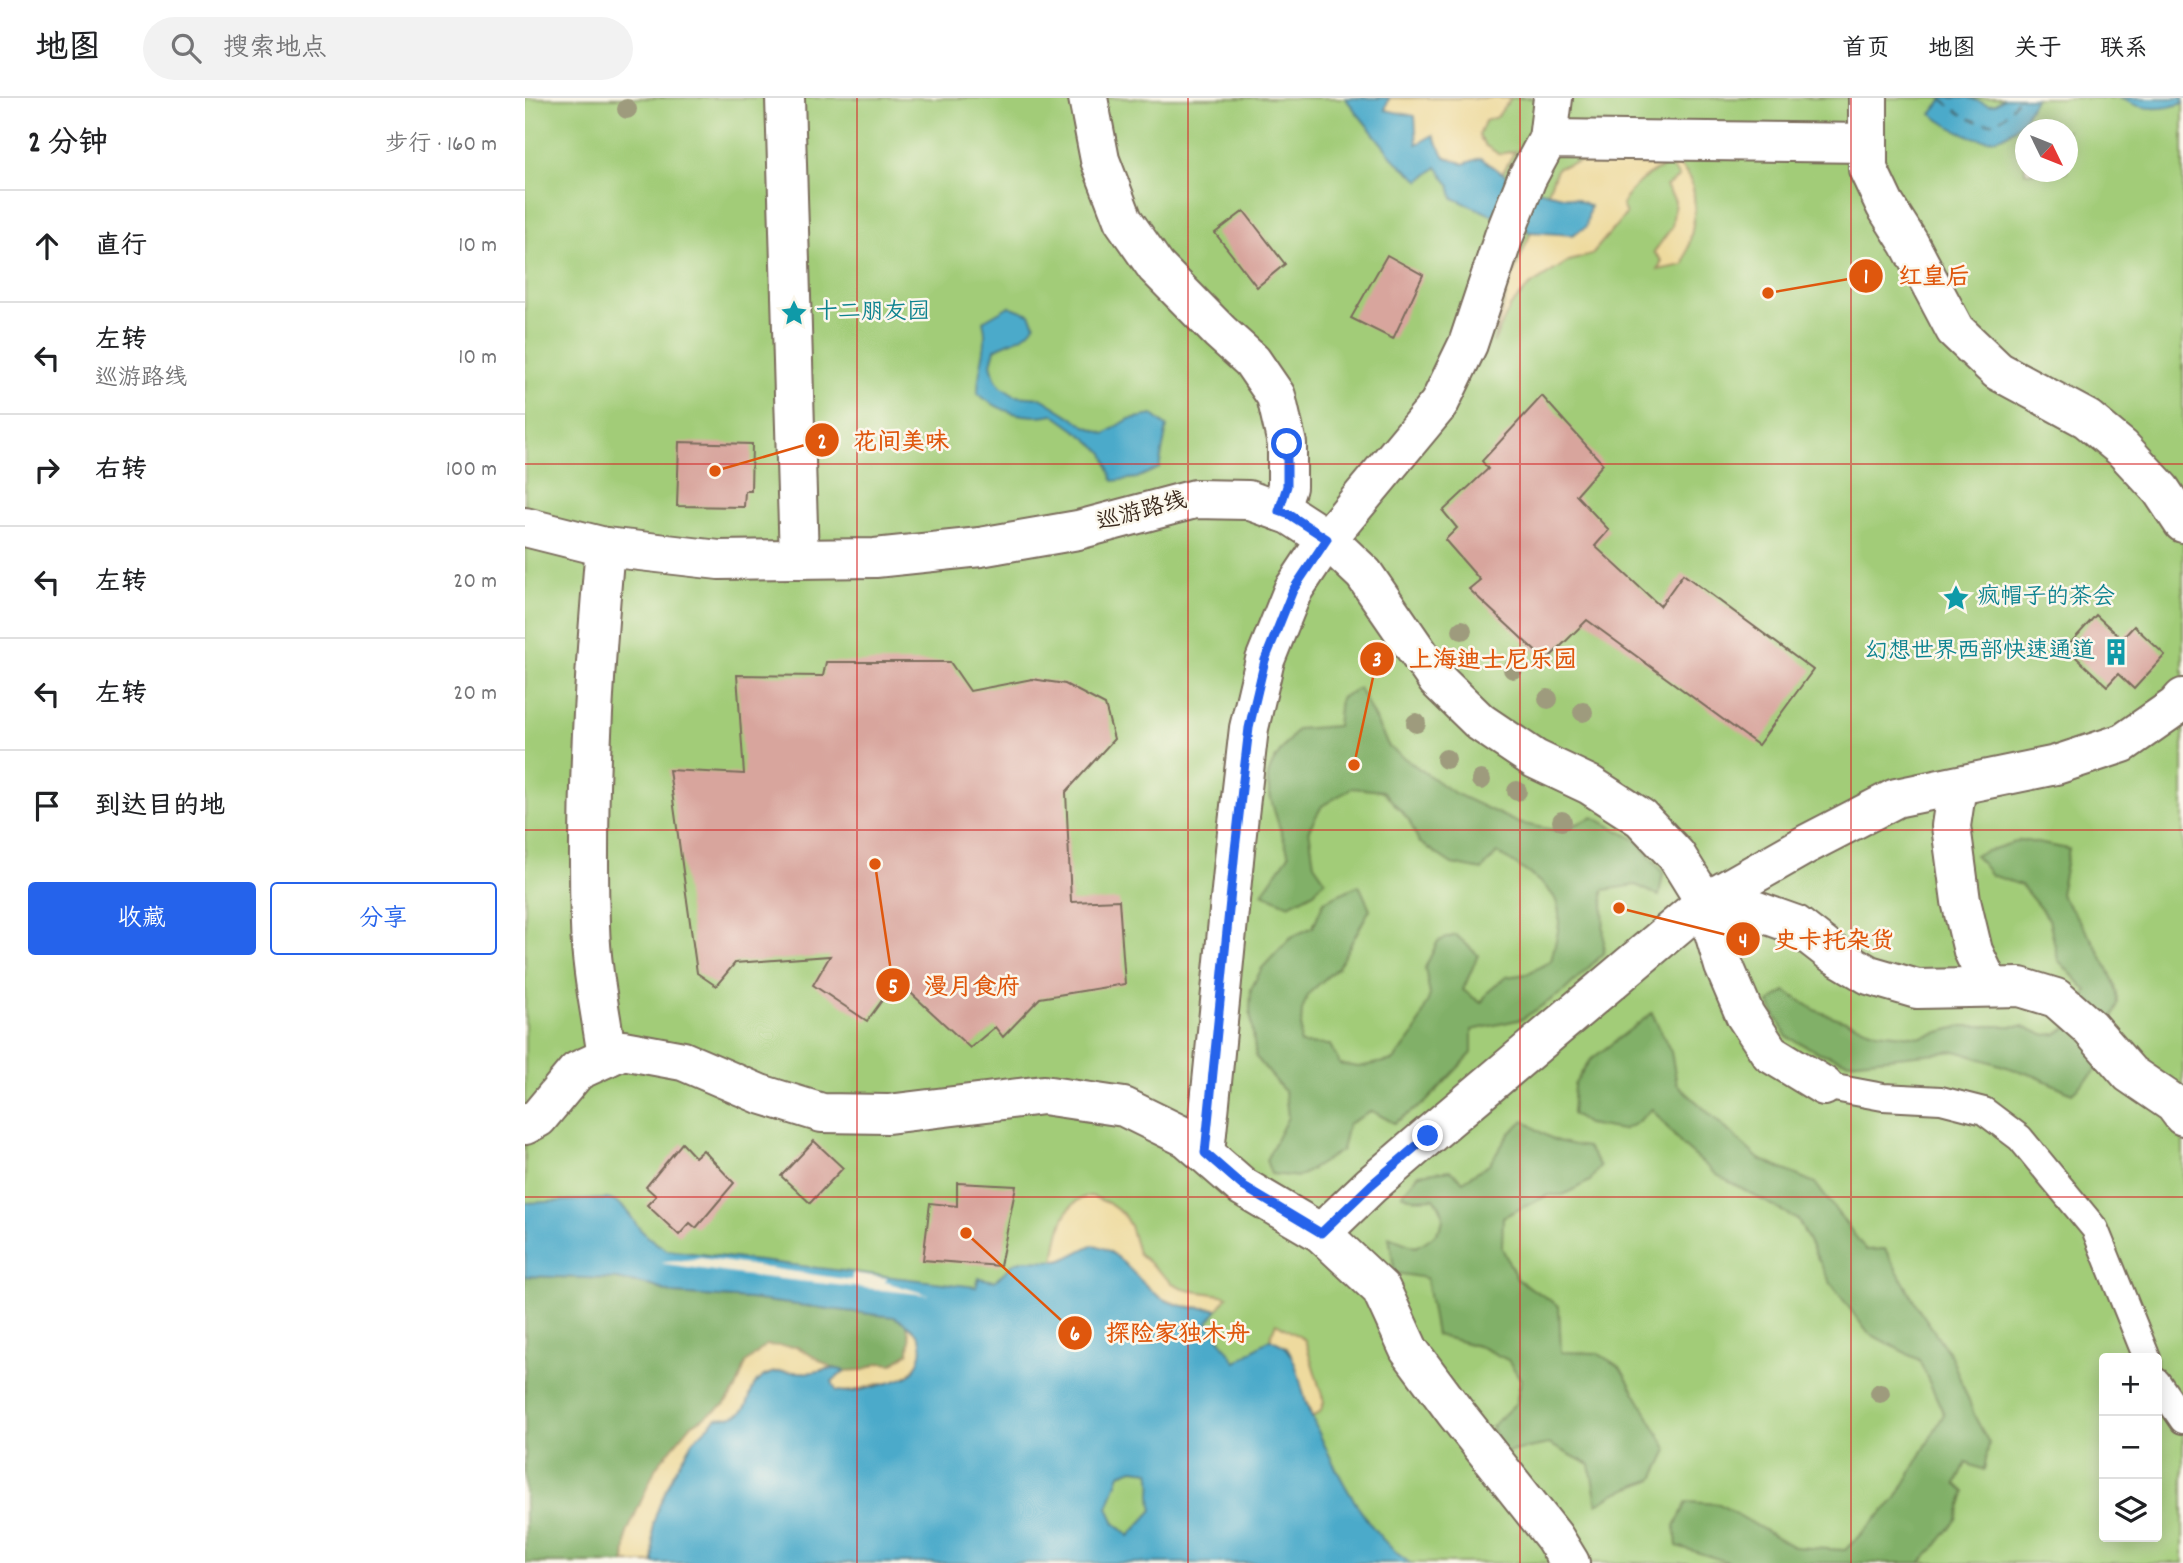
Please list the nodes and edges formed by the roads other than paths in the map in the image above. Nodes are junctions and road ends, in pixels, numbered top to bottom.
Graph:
1 (785, 98) edge
2 (1088, 98) edge
3 (1553, 98) edge
4 (1868, 98) edge
5 (1548, 139) junction
6 (1868, 143) junction
7 (1279, 511) junction
8 (2183, 523) edge
9 (525, 527) edge
10 (1327, 539) junction
11 (604, 547) junction
12 (799, 559) junction
13 (2183, 698) edge
14 (1957, 786) junction
15 (1705, 902) junction
16 (1990, 987) junction
17 (607, 1057) junction
18 (1824, 1086) joint
19 (2183, 1116) edge
20 (525, 1125) edge
21 (1205, 1153) junction
22 (1321, 1233) junction
23 (2145, 1353) edge
24 (2162, 1389) edge
25 (2183, 1420) edge
26 (1570, 1563) edge

1 - 12 street
2 - 7 street
3 - 5 street
4 - 6 street
5 - 6 street
5 - 10 street
6 - 8 street
7 - 10 street, 巡游路线
7 - 12 street, 巡游路线
9 - 11 street, 巡游路线
10 - 15 street, 巡游路线
10 - 21 street
11 - 12 street, 巡游路线
11 - 17 street
13 - 14 street
14 - 15 street
14 - 16 street
15 - 16 street
15 - 18 street, 巡游路线
15 - 22 street
16 - 19 street
17 - 20 street
17 - 21 street
18 - 23 lane
21 - 22 street
22 - 26 street
24 - 25 lane

